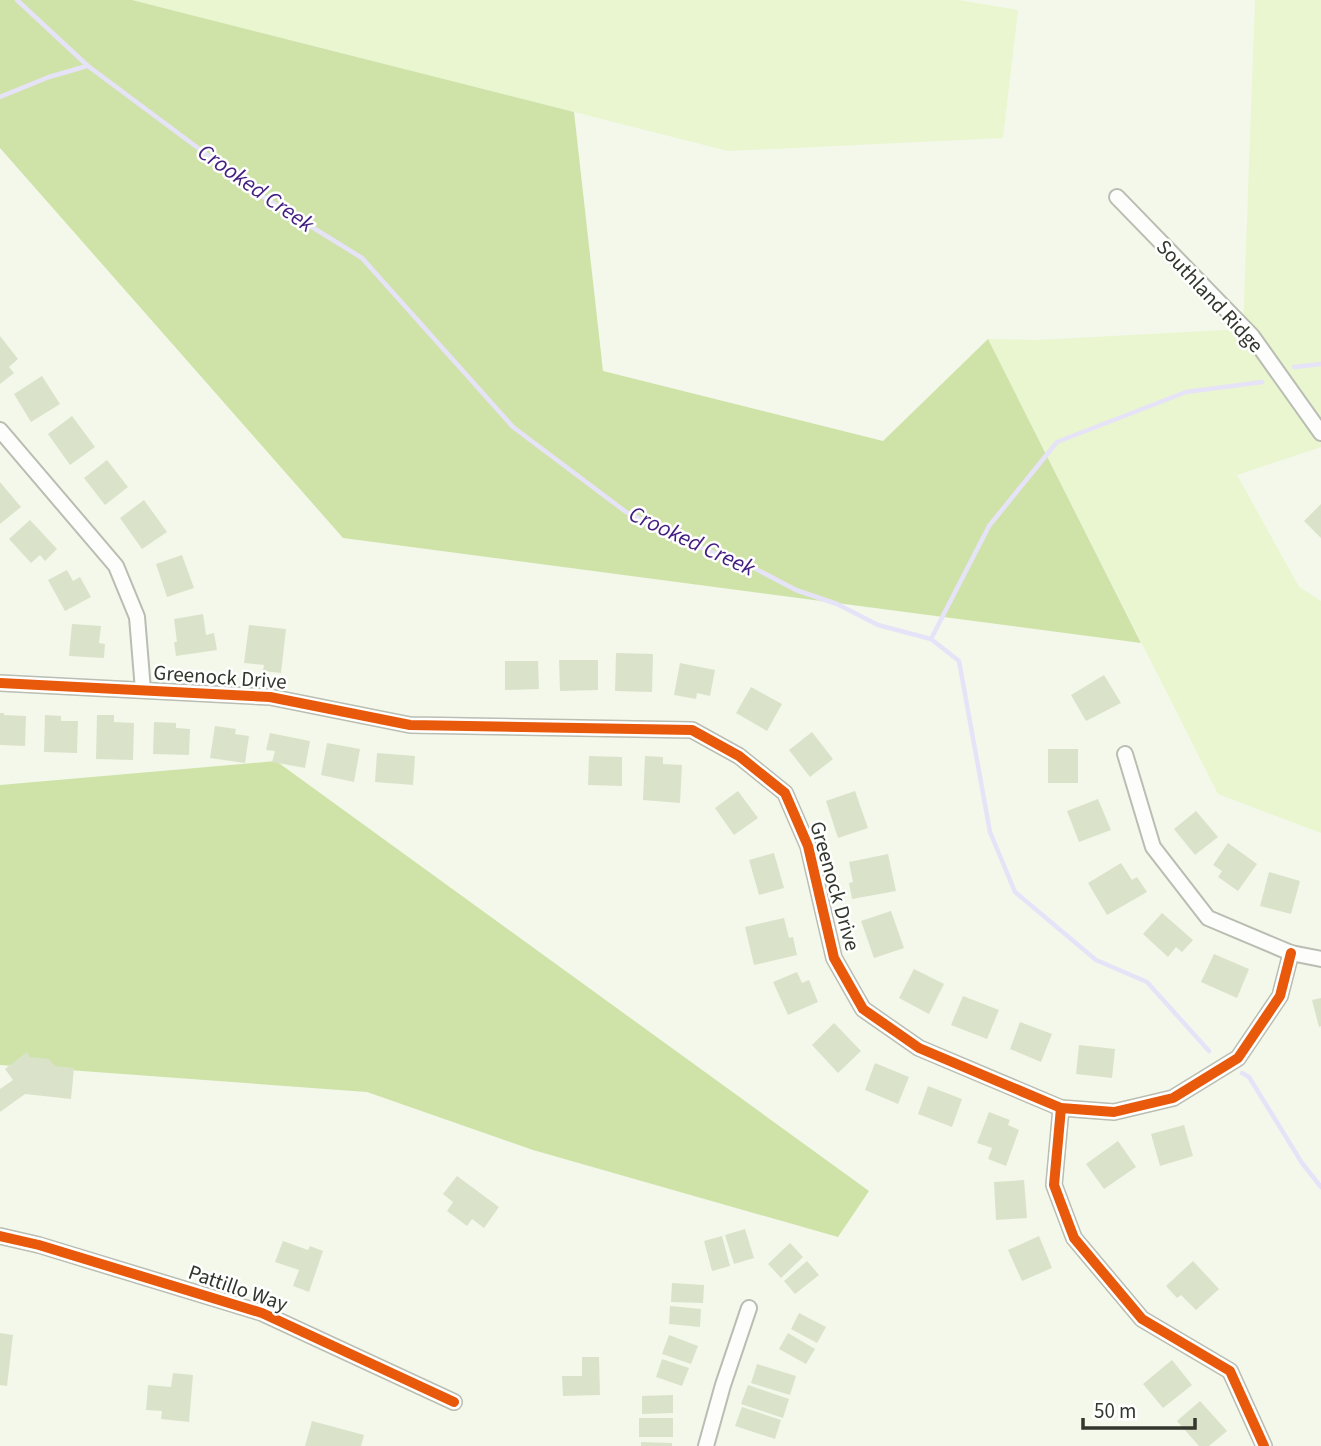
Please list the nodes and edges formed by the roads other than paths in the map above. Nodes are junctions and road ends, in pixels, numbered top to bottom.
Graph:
1 (1117, 197) dead end
2 (0, 430) edge
3 (1321, 433) edge
4 (0, 683) edge
5 (143, 690) junction
6 (1125, 754) dead end
7 (1291, 953) junction
8 (1321, 959) edge
9 (1062, 1108) junction
10 (0, 1236) edge
11 (749, 1308) dead end
12 (454, 1402) dead end
13 (706, 1446) edge
14 (1264, 1446) edge

1 - 3 street, Southland Ridge
2 - 5 street
4 - 5 street, Greenock Drive
5 - 9 street, Greenock Drive
6 - 7 street
7 - 8 street
7 - 9 street, Greenock Drive
9 - 14 street
10 - 12 street, Pattillo Way
11 - 13 street

